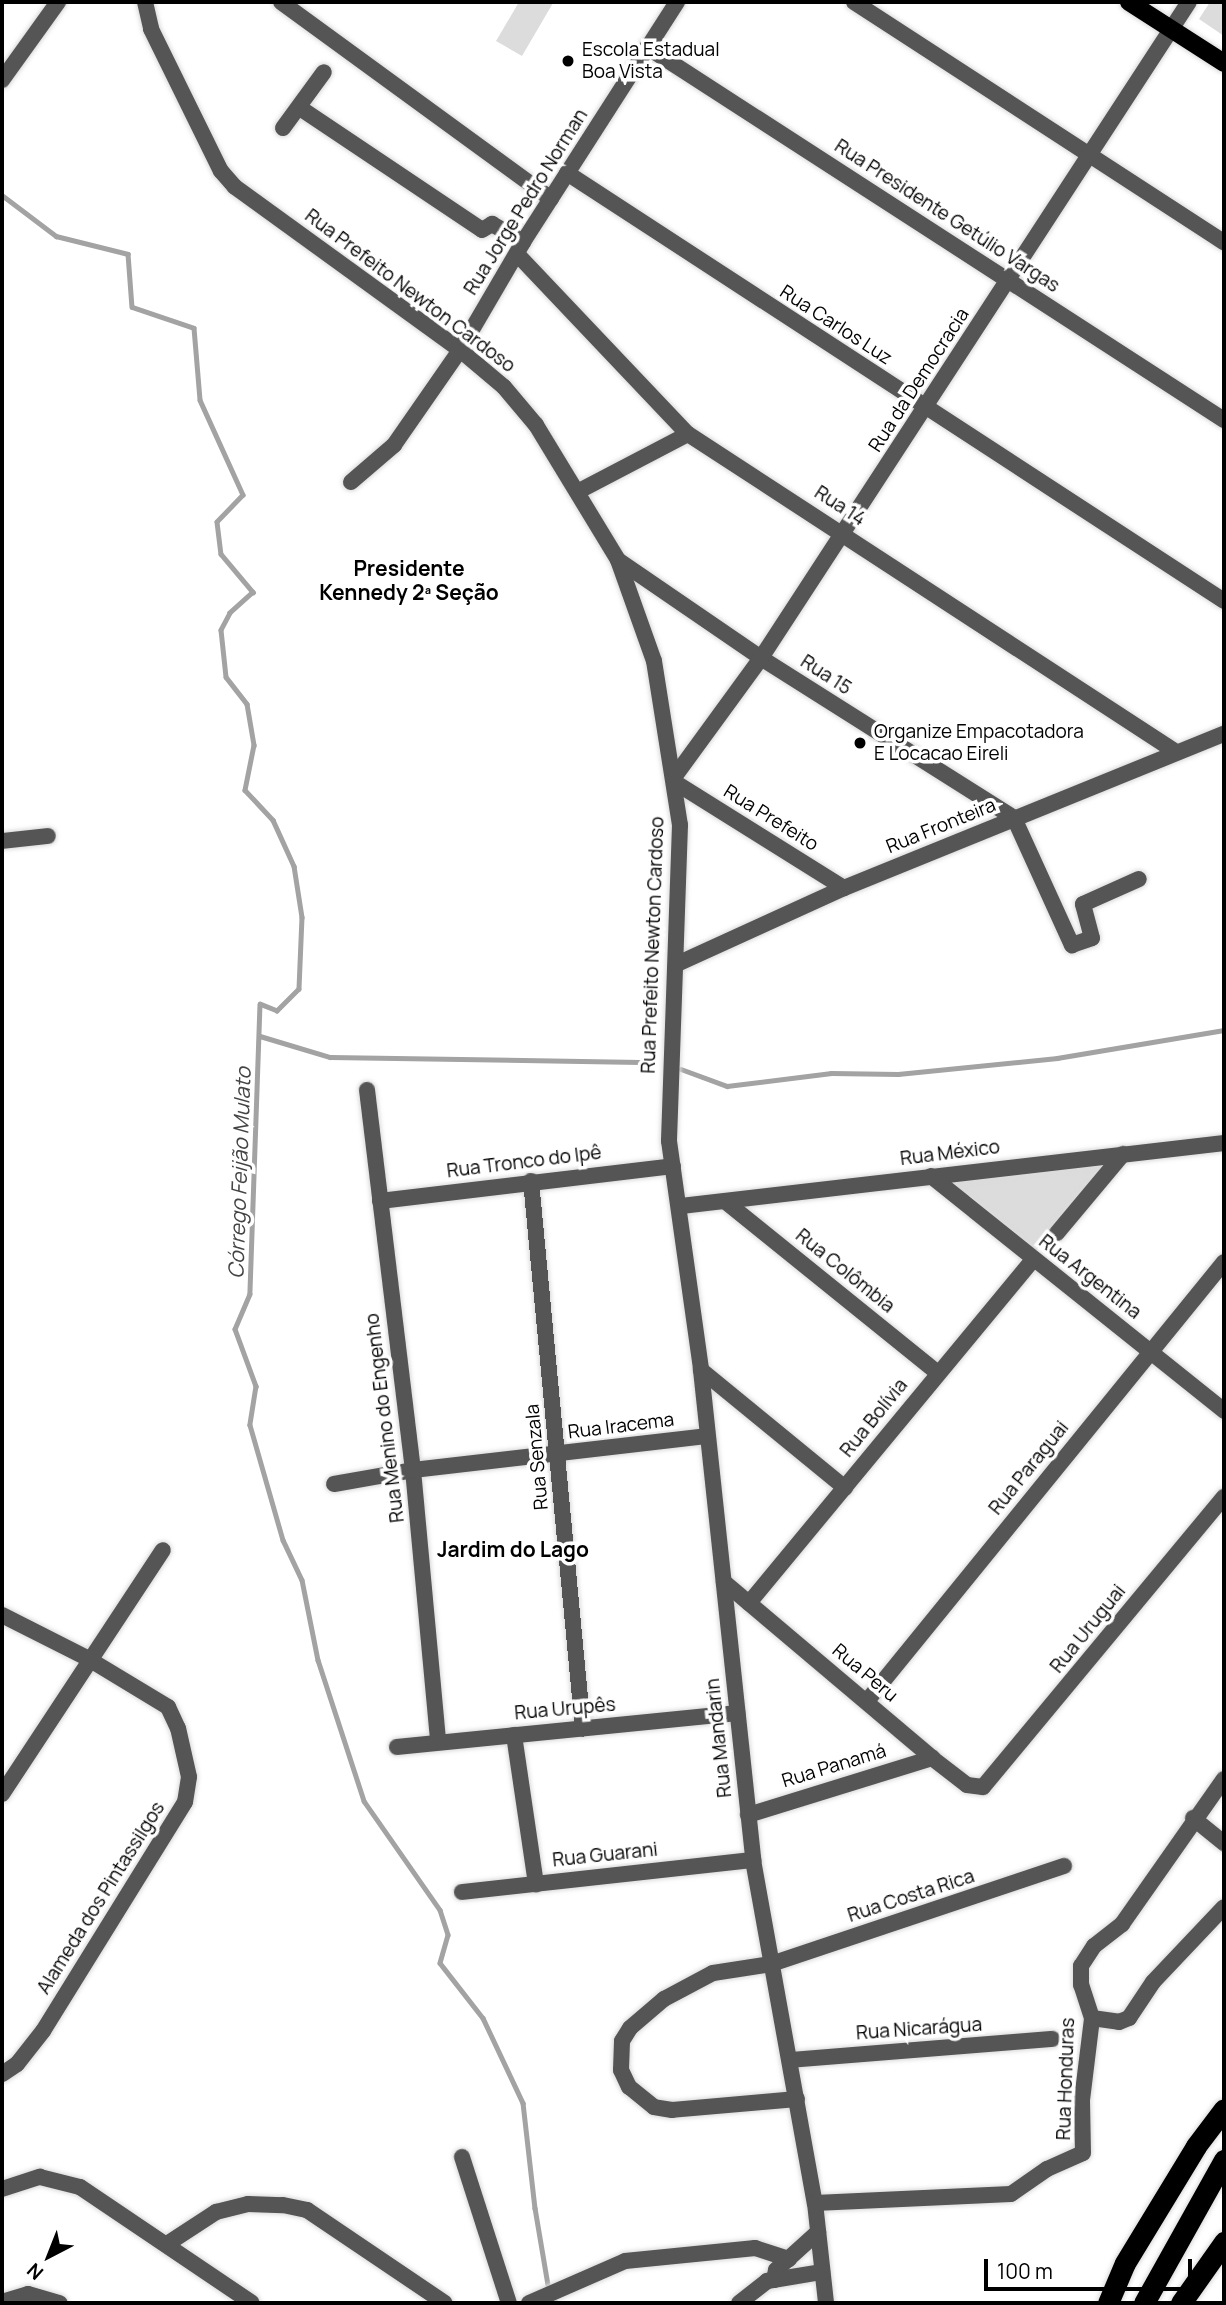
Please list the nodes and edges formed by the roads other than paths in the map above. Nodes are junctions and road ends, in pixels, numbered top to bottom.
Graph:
1 (58, 2) edge
2 (145, 2) edge
3 (281, 2) edge
4 (677, 2) edge
5 (854, 2) edge
6 (1129, 2) edge
7 (1189, 2) edge
8 (1171, 29) junction
9 (648, 47) junction
10 (1224, 63) edge
11 (324, 72) dead end
12 (2, 80) edge
13 (300, 108) junction
14 (282, 128) dead end
15 (1090, 155) junction
16 (568, 173) junction
17 (551, 200) junction
18 (1224, 242) edge
19 (520, 248) junction
20 (1009, 282) junction
21 (460, 350) junction
22 (926, 409) junction
23 (1224, 420) edge
24 (688, 434) junction
25 (351, 482) dead end
26 (579, 491) junction
27 (843, 533) junction
28 (618, 560) junction
29 (1224, 601) edge
30 (761, 657) junction
31 (1224, 734) edge
32 (1176, 752) junction
33 (676, 780) junction
34 (1014, 818) junction
35 (48, 836) dead end
36 (2, 841) edge
37 (1139, 879) dead end
38 (844, 888) junction
39 (677, 964) junction
40 (367, 1090) dead end
41 (1224, 1143) edge
42 (1123, 1154) junction
43 (673, 1166) junction
44 (931, 1176) junction
45 (531, 1181) junction
46 (380, 1201) junction
47 (726, 1202) junction
48 (681, 1206) junction
49 (1057, 1233) dead end
50 (1033, 1260) junction
51 (1224, 1262) edge
52 (1151, 1351) junction
53 (701, 1370) junction
54 (937, 1372) junction
55 (1224, 1411) edge
56 (706, 1436) junction
57 (558, 1455) junction
58 (413, 1470) junction
59 (334, 1484) dead end
60 (845, 1488) junction
61 (1224, 1497) edge
62 (163, 1550) dead end
63 (724, 1582) junction
64 (749, 1603) junction
65 (2, 1615) edge
66 (87, 1658) junction
67 (867, 1701) junction
68 (737, 1713) junction
69 (583, 1729) junction
70 (514, 1735) junction
71 (438, 1741) junction
72 (397, 1747) dead end
73 (932, 1758) junction
74 (1224, 1779) edge
75 (983, 1787) joint
76 (2, 1794) edge
77 (748, 1815) junction
78 (1193, 1818) junction
79 (1224, 1843) edge
80 (753, 1860) junction
81 (1064, 1866) dead end
82 (536, 1884) junction
83 (463, 1892) dead end
84 (1224, 1907) edge
85 (771, 1964) junction
86 (1092, 2018) junction
87 (1052, 2039) dead end
88 (790, 2060) junction
89 (2, 2074) edge
90 (797, 2099) junction
91 (1224, 2109) edge
92 (462, 2157) dead end
93 (1224, 2160) edge
94 (2, 2189) edge
95 (815, 2203) junction
96 (818, 2232) junction
97 (1224, 2242) edge
98 (167, 2244) junction
99 (789, 2259) junction
100 (822, 2272) junction
101 (774, 2280) junction
102 (535, 2300) edge
103 (2, 2302) edge
104 (60, 2303) edge
105 (252, 2303) edge
106 (445, 2303) edge
107 (509, 2303) edge
108 (738, 2303) edge
109 (826, 2303) edge
110 (1108, 2303) edge
111 (1144, 2303) edge
112 (1181, 2303) edge

1 - 12 street
2 - 21 street, Rua Prefeito Newton Cardoso
3 - 17 street
4 - 9 street, Rua Jorge Pedro Norman
5 - 15 street
6 - 8 main road
7 - 8 street, Rua da Democracia
8 - 10 main road
8 - 15 street, Rua da Democracia
9 - 16 street, Rua Jorge Pedro Norman
9 - 20 street, Rua Presidente Getúlio Vargas
11 - 13 street
13 - 14 street
13 - 19 street, Rua 14
15 - 18 street
15 - 20 street, Rua da Democracia
16 - 17 street, Rua Jorge Pedro Norman
16 - 22 street, Rua Carlos Luz
17 - 19 street, Rua Jorge Pedro Norman
19 - 21 street, Rua Jorge Pedro Norman
19 - 24 street, Rua 14
20 - 22 street, Rua da Democracia
20 - 23 street, Rua Presidente Getúlio Vargas
21 - 25 street, Rua Jorge Pedro Norman
21 - 26 street, Rua Prefeito Newton Cardoso
22 - 27 street, Rua da Democracia
22 - 29 street, Rua Carlos Luz
24 - 26 street
24 - 27 street, Rua 14
26 - 28 street, Rua Prefeito Newton Cardoso
27 - 30 street, Rua da Democracia
27 - 32 street, Rua 14
28 - 30 street, Rua 15
28 - 33 street, Rua Prefeito Newton Cardoso
30 - 33 street, Rua da Democracia
30 - 34 street, Rua 15
31 - 32 street, Rua Fronteira
32 - 34 street, Rua Fronteira
33 - 38 street, Rua Prefeito
33 - 39 street, Rua Prefeito Newton Cardoso
34 - 37 street
34 - 38 street, Rua Fronteira
35 - 36 street
38 - 39 street, Rua Fronteira
39 - 43 street, Rua Prefeito Newton Cardoso
40 - 46 street, Rua Menino do Engenho
41 - 42 street, Rua México
42 - 44 street, Rua México
42 - 49 street
43 - 45 street, Rua Tronco do Ipê
43 - 48 street, Rua Mandarin
44 - 47 street, Rua México
44 - 50 street, Rua Argentina
45 - 46 street, Rua Tronco do Ipê
45 - 57 street, Rua Senzala
46 - 58 street, Rua Menino do Engenho
47 - 48 street, Rua México
47 - 54 street, Rua Colômbia
48 - 53 street, Rua Mandarin
50 - 52 street, Rua Argentina
50 - 54 street, Rua Bolívia
51 - 52 street, Rua Paraguai
52 - 55 street, Rua Argentina
52 - 67 street, Rua Paraguai
53 - 56 street, Rua Mandarin
53 - 60 street
54 - 60 street, Rua Bolívia
56 - 57 street, Rua Iracema
56 - 63 street, Rua Mandarin
57 - 58 street, Rua Iracema
57 - 69 street, Rua Senzala
58 - 59 street, Rua Iracema
58 - 71 street, Rua Menino do Engenho
60 - 64 street, Rua Bolívia
61 - 75 street, Rua Uruguai
62 - 66 street
63 - 64 street, Rua Peru
63 - 68 street, Rua Mandarin
64 - 67 street, Rua Peru
65 - 66 street, Alameda dos Pintassilgos
66 - 76 street
66 - 89 street, Alameda dos Pintassilgos
67 - 73 street, Rua Peru
68 - 69 street, Rua Urupês
68 - 77 street, Rua Mandarin
69 - 70 street, Rua Urupês
70 - 71 street, Rua Urupês
70 - 82 street
71 - 72 street, Rua Urupês
73 - 75 street, Rua Peru
73 - 77 street, Rua Panamá
74 - 78 street, Rua Honduras
77 - 80 street, Rua Mandarin
78 - 79 street
78 - 86 street, Rua Honduras
80 - 82 street, Rua Guarani
80 - 85 street, Rua Mandarin
81 - 85 street, Rua Costa Rica
82 - 83 street, Rua Guarani
84 - 86 street
85 - 88 street, Rua Mandarin
85 - 90 street, Rua Costa Rica
86 - 95 street, Rua Honduras
87 - 88 street, Rua Nicarágua
88 - 90 street, Rua Mandarin
90 - 95 street, Rua Mandarin
91 - 110 highway
92 - 107 street
93 - 111 highway
94 - 98 street
95 - 96 street, Rua Mandarin
96 - 99 street
96 - 100 street, Rua Mandarin
97 - 112 highway
98 - 105 street
98 - 106 street
99 - 101 street
99 - 102 street
100 - 101 street
100 - 109 street, Rua Mandarin
101 - 108 street
103 - 104 street

